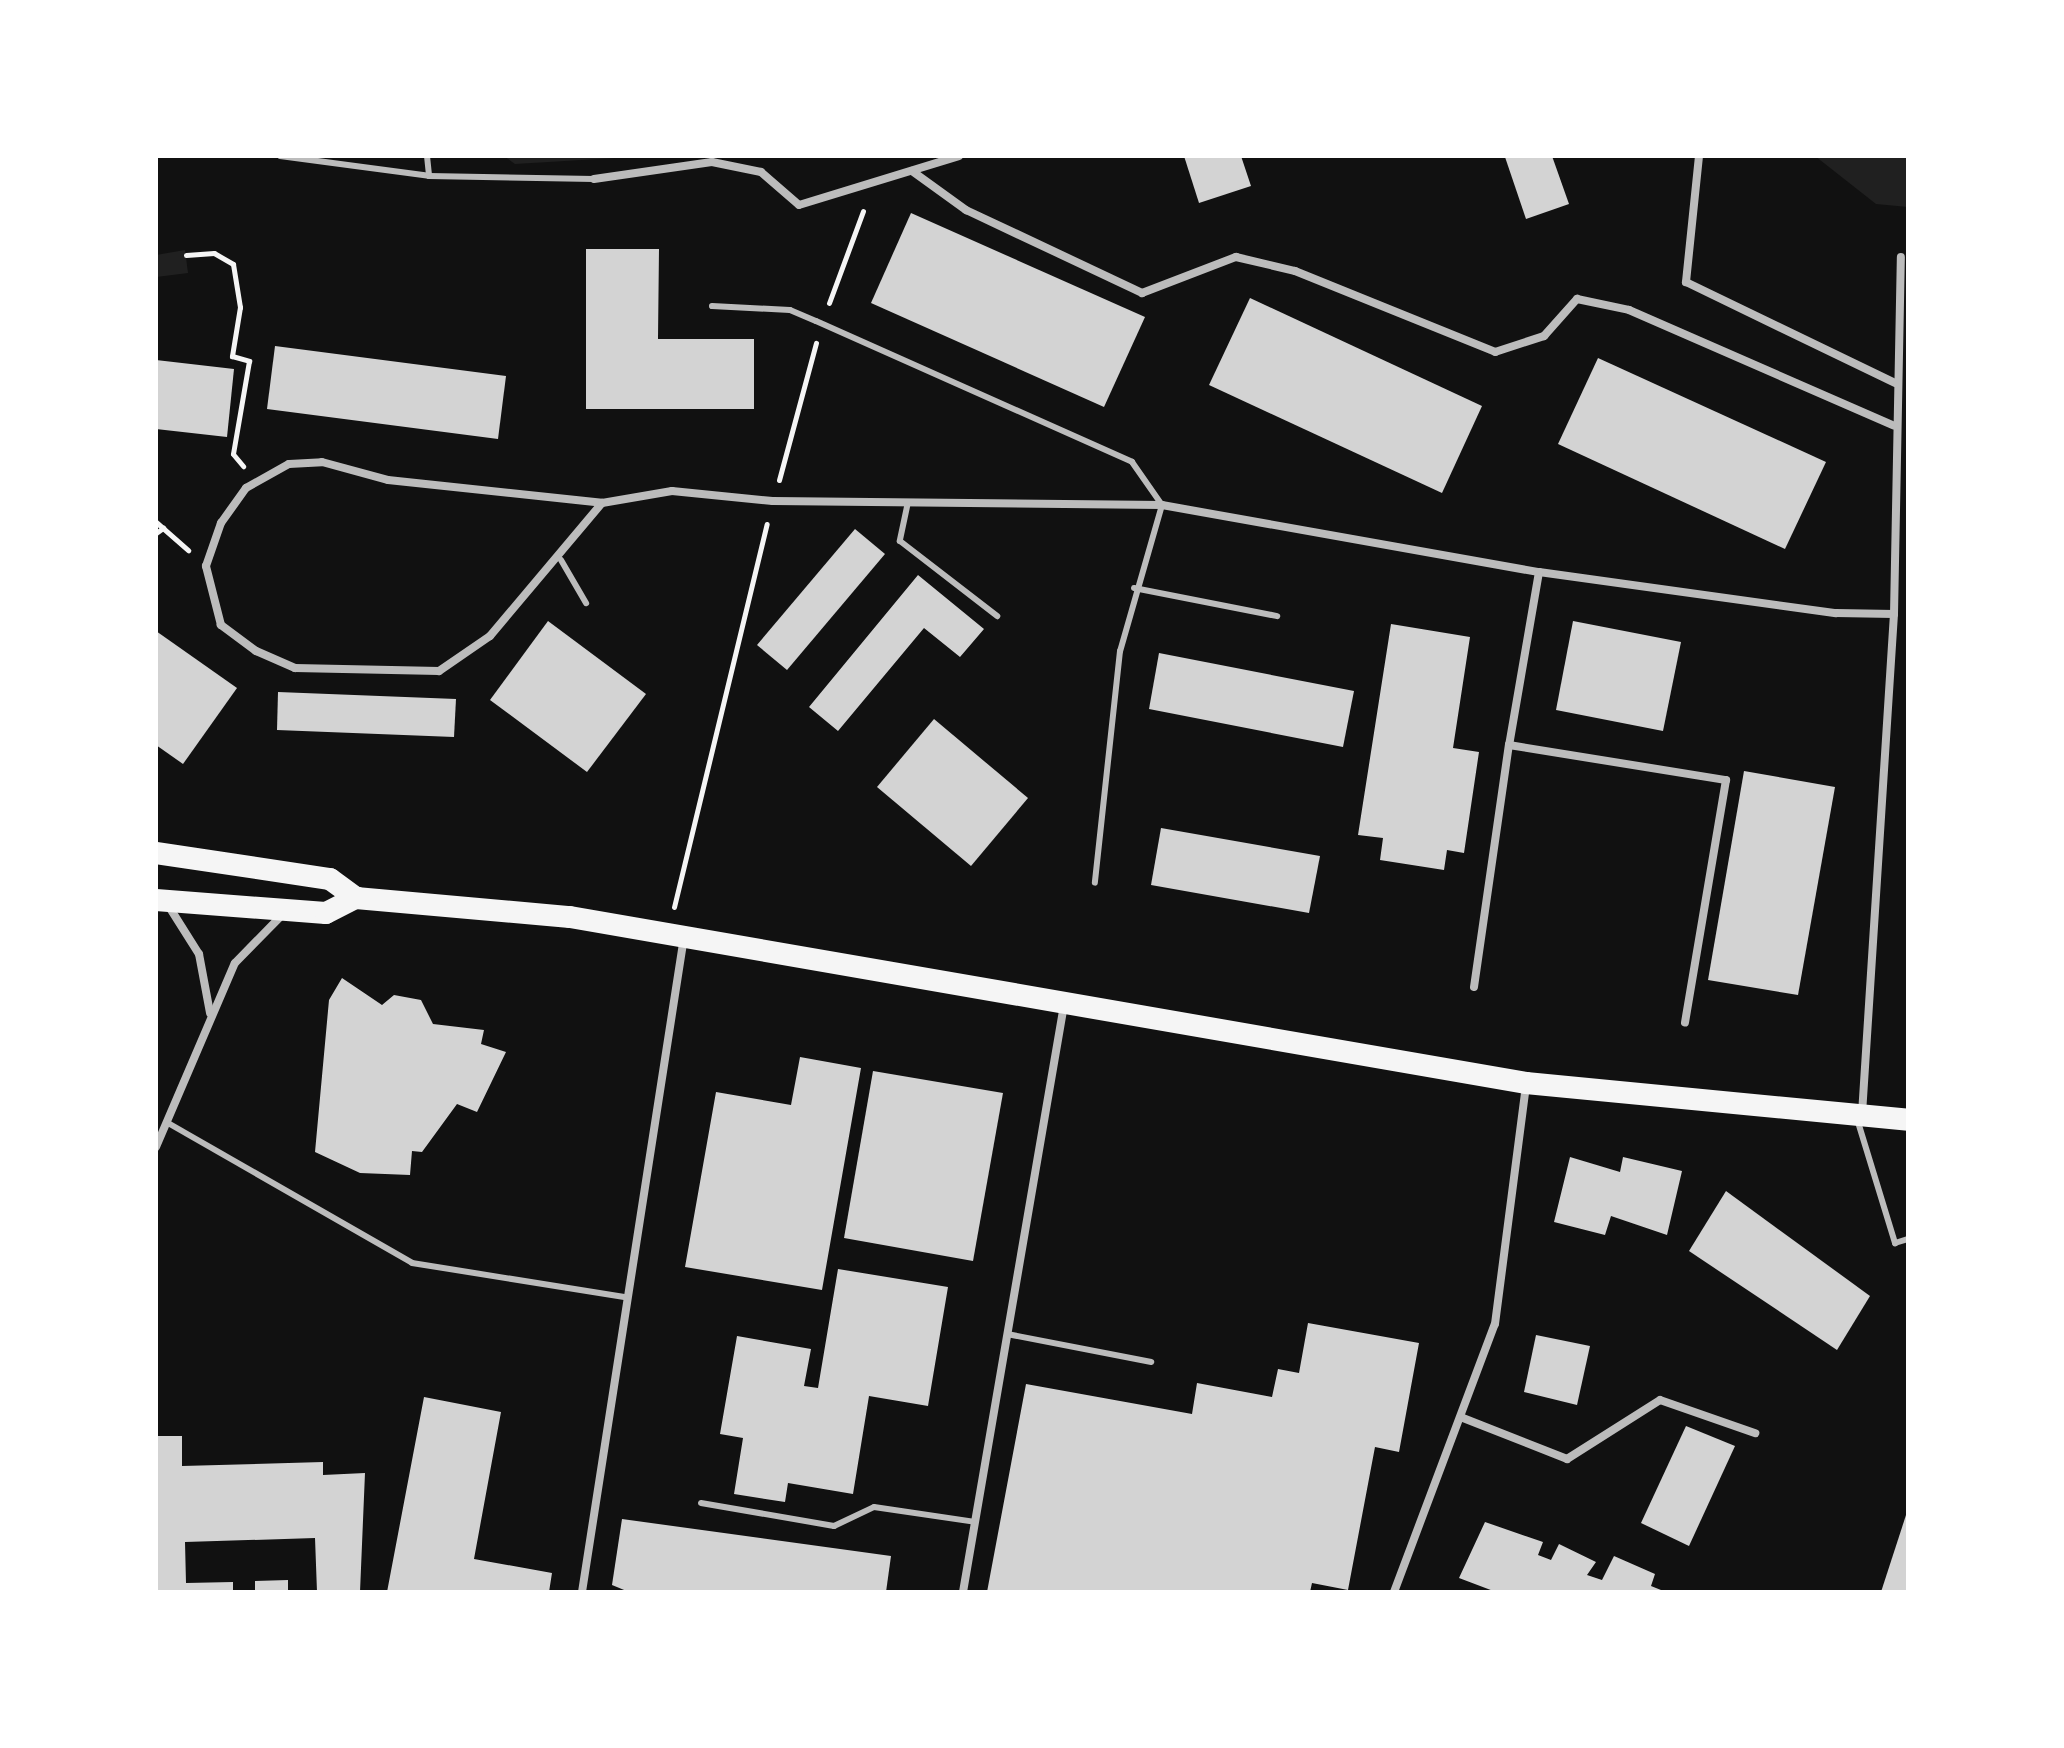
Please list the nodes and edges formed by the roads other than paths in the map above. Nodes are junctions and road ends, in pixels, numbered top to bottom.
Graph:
1 (280, 156) edge
2 (427, 156) edge
3 (959, 156) edge
4 (1699, 156) edge
5 (912, 171) junction
6 (429, 176) junction
7 (594, 179) joint
8 (1901, 257) dead end
9 (712, 306) dead end
10 (1895, 383) junction
11 (1894, 426) junction
12 (908, 498) junction
13 (602, 503) junction
14 (1162, 505) junction
15 (561, 560) junction
16 (1539, 572) junction
17 (1134, 588) junction
18 (586, 603) dead end
19 (1894, 614) junction
20 (997, 616) dead end
21 (1277, 616) dead end
22 (1509, 745) junction
23 (156, 853) edge
24 (1095, 883) dead end
25 (356, 898) junction
26 (161, 901) edge
27 (288, 910) junction
28 (676, 935) junction
29 (1474, 987) dead end
30 (1064, 1004) junction
31 (210, 1018) junction
32 (1685, 1023) dead end
33 (1526, 1083) junction
34 (1859, 1115) junction
35 (1908, 1120) edge
36 (168, 1123) junction
37 (156, 1147) edge
38 (1908, 1239) edge
39 (624, 1297) junction
40 (1007, 1334) junction
41 (1151, 1362) dead end
42 (1463, 1418) junction
43 (1755, 1433) dead end
44 (701, 1503) dead end
45 (975, 1522) junction
46 (582, 1592) edge
47 (963, 1592) edge
48 (1394, 1592) edge

1 - 6 lane
2 - 6 lane
3 - 5 street
4 - 10 street
5 - 7 street
5 - 11 street
6 - 7 lane
8 - 10 street
9 - 14 lane
10 - 11 street
11 - 19 street
12 - 13 street
12 - 14 street
12 - 20 lane
13 - 15 street
13 - 15 street
14 - 16 street
14 - 17 lane
15 - 18 lane
16 - 19 street
16 - 22 street
17 - 21 lane
17 - 24 lane
19 - 34 street
22 - 29 street
22 - 32 street
23 - 25 highway
25 - 27 highway
25 - 28 highway
26 - 27 highway
26 - 31 street
27 - 31 street
28 - 30 highway
28 - 39 street
30 - 33 highway
30 - 40 street
31 - 36 street
33 - 34 highway
33 - 42 street
34 - 35 highway
34 - 38 lane
36 - 37 street
36 - 39 lane
39 - 46 street
40 - 41 lane
40 - 45 street
42 - 43 street
42 - 48 street
44 - 45 lane
45 - 47 street

